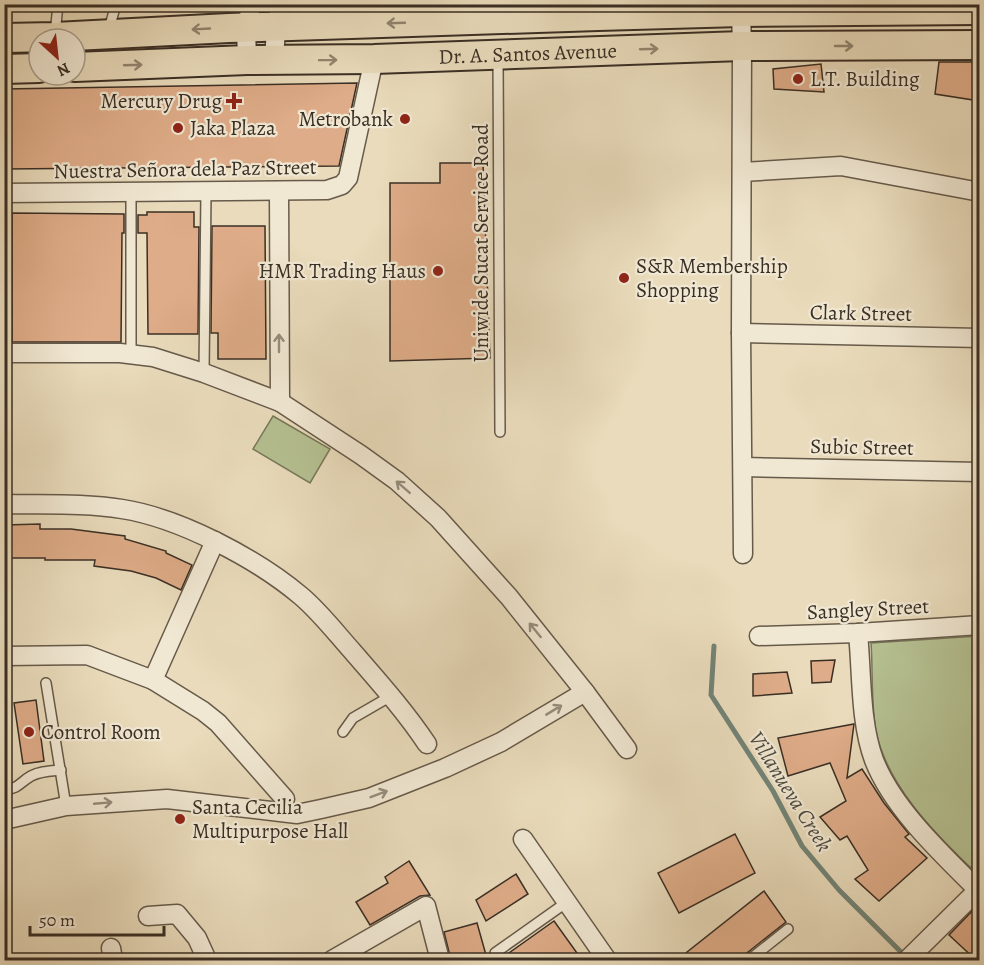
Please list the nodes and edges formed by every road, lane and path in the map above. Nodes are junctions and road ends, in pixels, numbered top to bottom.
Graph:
1 (58, 4) edge
2 (116, 4) edge
3 (883, 8) edge
4 (980, 10) edge
5 (741, 12) junction
6 (249, 16) edge
7 (278, 16) edge
8 (56, 27) edge
9 (107, 35) junction
10 (87, 36) edge
11 (4, 38) edge
12 (27, 38) edge
13 (980, 45) edge
14 (742, 46) junction
15 (498, 54) junction
16 (374, 59) junction
17 (261, 60) junction
18 (87, 67) edge
19 (27, 68) edge
20 (4, 69) edge
21 (742, 172) junction
22 (131, 192) junction
23 (206, 192) junction
24 (279, 192) junction
25 (980, 192) edge
26 (4, 193) edge
27 (741, 333) junction
28 (980, 338) edge
29 (4, 353) edge
30 (131, 354) junction
31 (204, 373) junction
32 (280, 402) junction
33 (500, 432) dead end
34 (743, 466) junction
35 (980, 472) edge
36 (4, 504) edge
37 (215, 541) junction
38 (743, 554) dead end
39 (980, 625) edge
40 (858, 633) junction
41 (759, 636) dead end
42 (4, 656) edge
43 (153, 680) junction
44 (46, 683) dead end
45 (585, 692) junction
46 (391, 696) junction
47 (343, 732) dead end
48 (428, 744) dead end
49 (627, 749) dead end
50 (61, 770) junction
51 (4, 790) edge
52 (285, 799) dead end
53 (66, 806) junction
54 (4, 819) edge
55 (523, 839) dead end
56 (979, 890) edge
57 (567, 902) junction
58 (148, 916) dead end
59 (788, 929) dead end
60 (495, 953) dead end
61 (913, 955) edge
62 (207, 960) edge
63 (333, 960) edge
64 (440, 960) edge
65 (607, 960) edge
66 (749, 960) edge

1 - 8 lane
2 - 9 lane
3 - 4 main road, Dr. A. Santos Avenue
3 - 5 main road, Dr. A. Santos Avenue
5 -> 7 main road, Dr. A. Santos Avenue
5 - 14 street
6 - 7 main road, Dr. A. Santos Avenue
6 -> 9 main road, Dr. A. Santos Avenue
6 - 17 street
7 - 17 street
9 - 10 main road, Dr. A. Santos Avenue
11 - 12 main road, Dr. A. Santos Avenue
14 -> 13 main road, Dr. A. Santos Avenue
15 -> 14 main road, Dr. A. Santos Avenue
14 - 21 street
15 - 16 main road, Dr. A. Santos Avenue
15 - 33 lane, Uniwide Sucat Service Road
17 -> 16 main road, Dr. A. Santos Avenue
16 - 24 street, Nuestra Señora dela Paz Street
18 -> 17 main road, Dr. A. Santos Avenue
19 - 20 main road
21 - 25 street
21 - 27 street
22 - 23 street, Nuestra Señora dela Paz Street
22 - 26 street, Nuestra Señora dela Paz Street
22 - 30 lane
23 - 24 street, Nuestra Señora dela Paz Street
23 - 31 lane
32 -> 24 street
27 - 28 street, Clark Street
27 - 34 street
29 - 30 street
30 - 31 street
31 - 32 street
45 -> 32 street
34 - 35 street, Subic Street
34 - 38 street
36 - 37 street
37 - 43 street
37 - 46 street
39 - 40 street, Sangley Street
40 - 41 street, Sangley Street
40 - 56 street
42 - 43 street
43 - 52 street
44 - 50 lane
45 - 49 street
53 -> 45 street
46 - 47 lane
46 - 48 street
50 - 51 lane
50 - 53 lane
53 - 54 street
55 - 57 street
56 - 61 street
57 - 60 lane
57 - 65 street
58 - 62 street
59 - 66 lane
63 - 64 street

